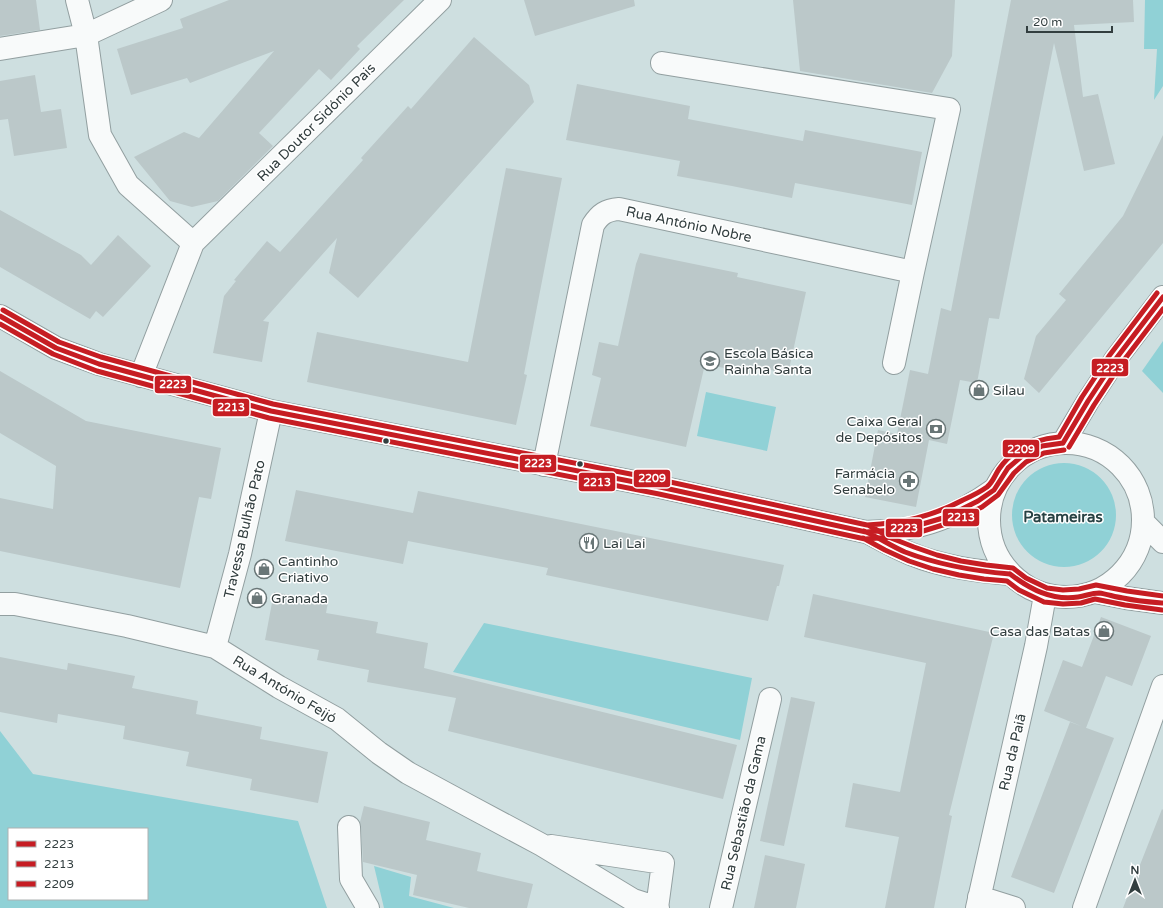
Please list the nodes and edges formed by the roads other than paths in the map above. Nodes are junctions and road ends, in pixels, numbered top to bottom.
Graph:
1 (77, 0) edge
2 (161, 0) edge
3 (440, 0) edge
4 (86, 35) junction
5 (0, 49) edge
6 (662, 63) dead end
7 (193, 243) junction
8 (913, 272) junction
9 (1163, 297) edge
10 (0, 316) edge
11 (894, 363) dead end
12 (141, 376) junction
13 (271, 411) junction
14 (1063, 443) junction
15 (544, 465) junction
16 (995, 489) junction
17 (1144, 523) junction
18 (866, 532) junction
19 (1163, 542) edge
20 (1010, 574) junction
21 (1095, 592) junction
22 (1045, 595) junction
23 (1163, 603) edge
24 (0, 604) edge
25 (215, 647) junction
26 (1163, 686) edge
27 (768, 709) dead end
28 (349, 827) dead end
29 (542, 845) junction
30 (978, 902) edge
31 (368, 908) edge
32 (658, 908) edge
33 (721, 908) edge
34 (1014, 908) edge
35 (1084, 908) edge

1 - 4 street
2 - 4 street
3 - 7 street, Rua Doutor Sidónio Pais
4 - 5 street
4 - 7 street
6 - 8 street
7 - 12 street, Rua Doutor Sidónio Pais
8 - 11 street
8 - 15 street, Rua António Nobre
9 - 14 street
10 - 12 street
12 - 13 street
13 - 15 street
13 - 25 street, Travessa Bulhão Pato
14 - 16 street
14 - 17 street
15 - 18 street
16 - 18 street
16 - 20 street
17 - 19 street
17 - 21 street
18 - 20 street
20 - 22 street
21 - 22 street
21 - 23 street
22 - 30 street, Rua da Paiã
24 - 25 street, Rua António Feijó
25 - 29 street, Rua António Feijó
26 - 35 street
27 - 33 street, Rua Sebastião da Gama
28 - 31 street
29 - 32 street, Rua António Feijó
29 - 32 street, Rua António Feijó
30 - 34 street

